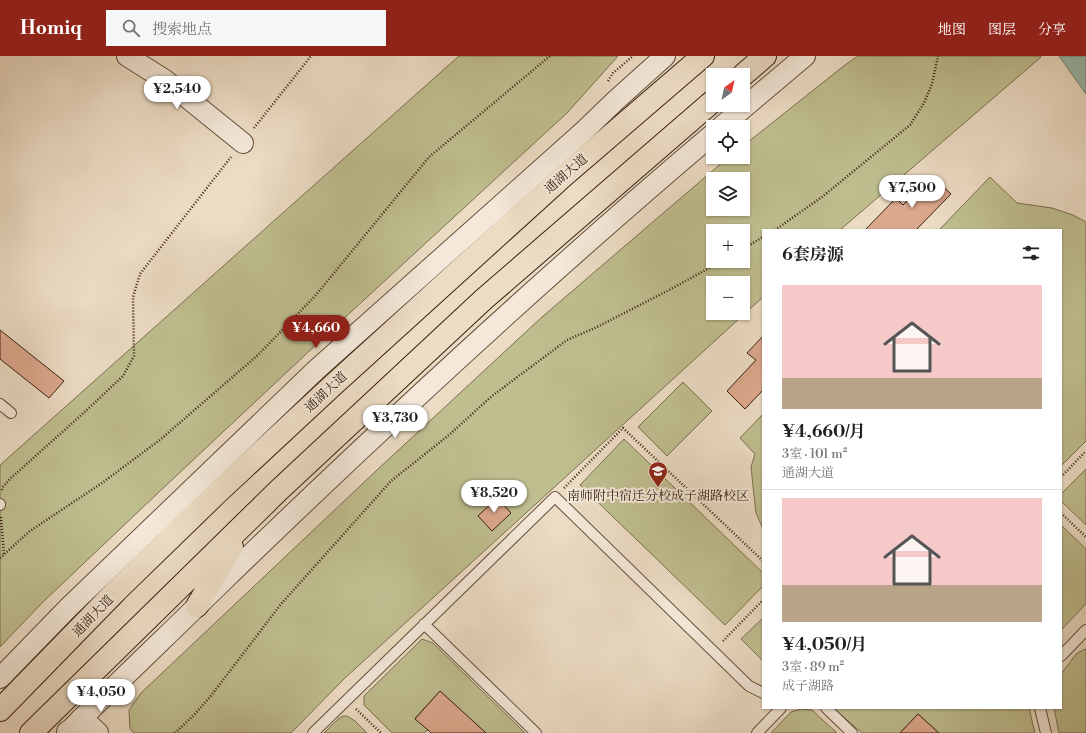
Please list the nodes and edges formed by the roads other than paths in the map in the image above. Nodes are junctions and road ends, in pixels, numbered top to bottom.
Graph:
1 (127, 56) edge
2 (665, 56) edge
3 (702, 56) edge
4 (765, 56) edge
5 (805, 56) edge
6 (750, 69) edge
7 (706, 107) edge
8 (729, 120) edge
9 (706, 140) edge
10 (243, 143) road end
11 (0, 404) edge
12 (11, 413) dead end
13 (247, 522) junction
14 (197, 606) junction
15 (424, 624) junction
16 (1084, 634) edge
17 (1062, 655) edge
18 (0, 678) edge
19 (762, 692) edge
20 (779, 709) edge
21 (827, 709) edge
22 (1040, 709) edge
23 (0, 710) edge
24 (77, 730) edge
25 (31, 733) edge
26 (313, 733) edge
27 (536, 733) edge
28 (757, 733) edge
29 (852, 733) edge
30 (1046, 733) edge

1 - 10 street
2 - 18 street
3 - 23 main road, 通湖大道
4 - 6 main road
5 - 8 street
7 - 13 main road
9 - 14 street
11 - 12 lane
13 - 14 main road
13 - 25 main road
14 - 24 street
15 - 19 lane
15 - 26 lane
15 - 27 lane
16 - 17 lane
20 - 28 lane
21 - 29 lane
22 - 30 lane

